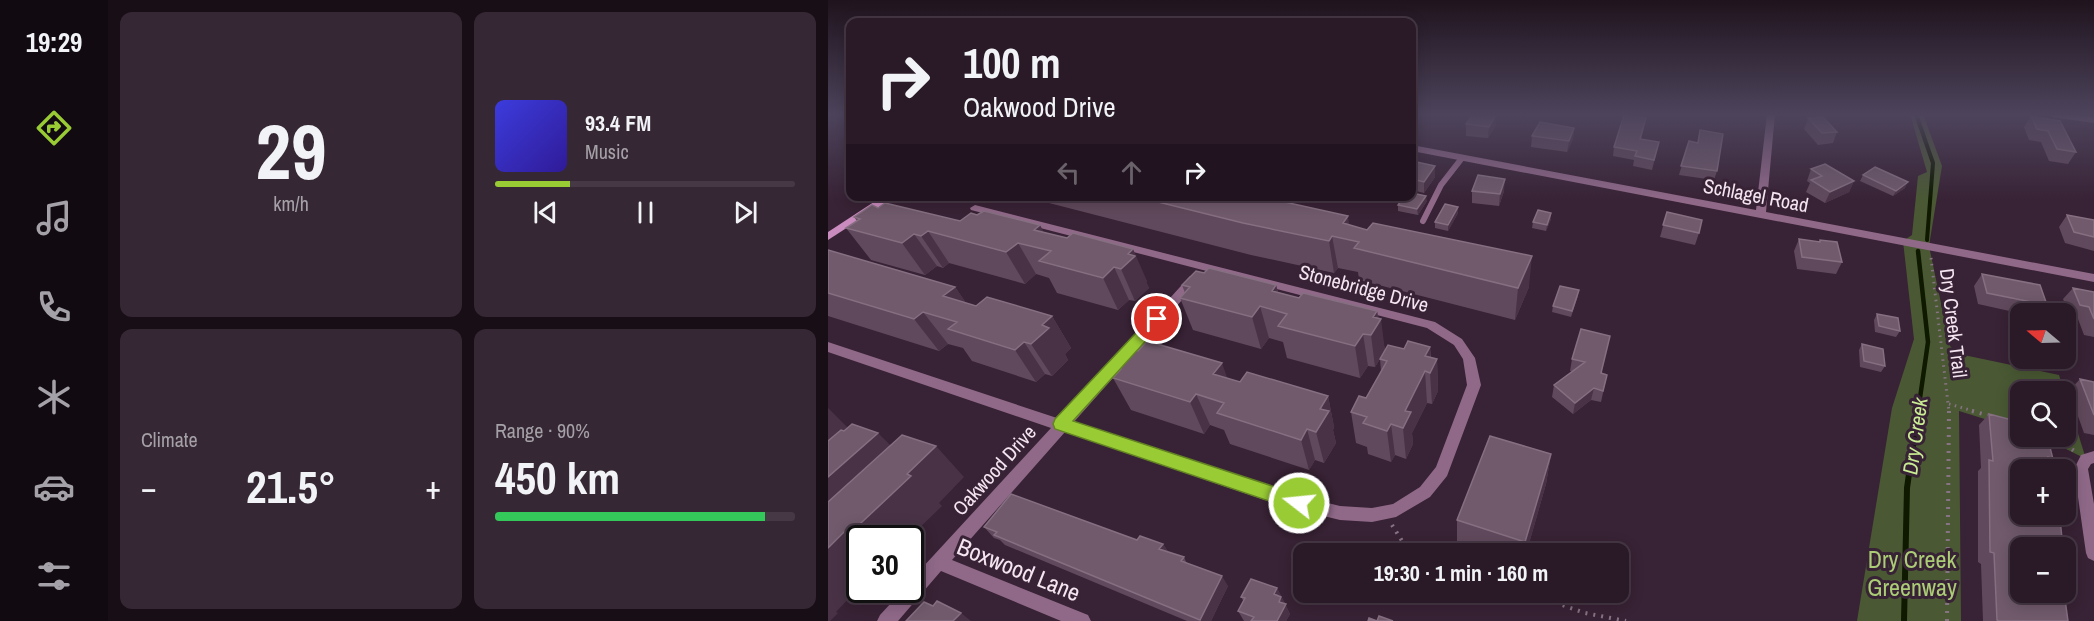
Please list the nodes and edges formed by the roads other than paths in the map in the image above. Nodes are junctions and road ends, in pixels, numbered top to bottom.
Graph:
1 (1768, 143) edge
2 (1416, 149) edge
3 (1462, 158) junction
4 (883, 201) edge
5 (975, 208) dead end
6 (1761, 214) junction
7 (1423, 221) dead end
8 (828, 237) edge
9 (1205, 267) junction
10 (2094, 278) edge
11 (828, 347) edge
12 (1061, 424) junction
13 (2090, 458) edge
14 (2094, 553) edge
15 (938, 562) junction
16 (886, 621) edge
17 (1082, 621) edge

1 - 6 street
2 - 3 street, Schlagel Road
3 - 6 street, Schlagel Road
3 - 7 lane
4 - 8 main road
5 - 9 street, Stonebridge Drive
6 - 10 street, Schlagel Road
9 - 12 street, Oakwood Drive
9 - 12 street, Stonebridge Drive
11 - 12 street, Stonebridge Drive
12 - 15 street, Oakwood Drive
13 - 14 street
15 - 16 street, Oakwood Drive
15 - 17 street, Boxwood Lane

